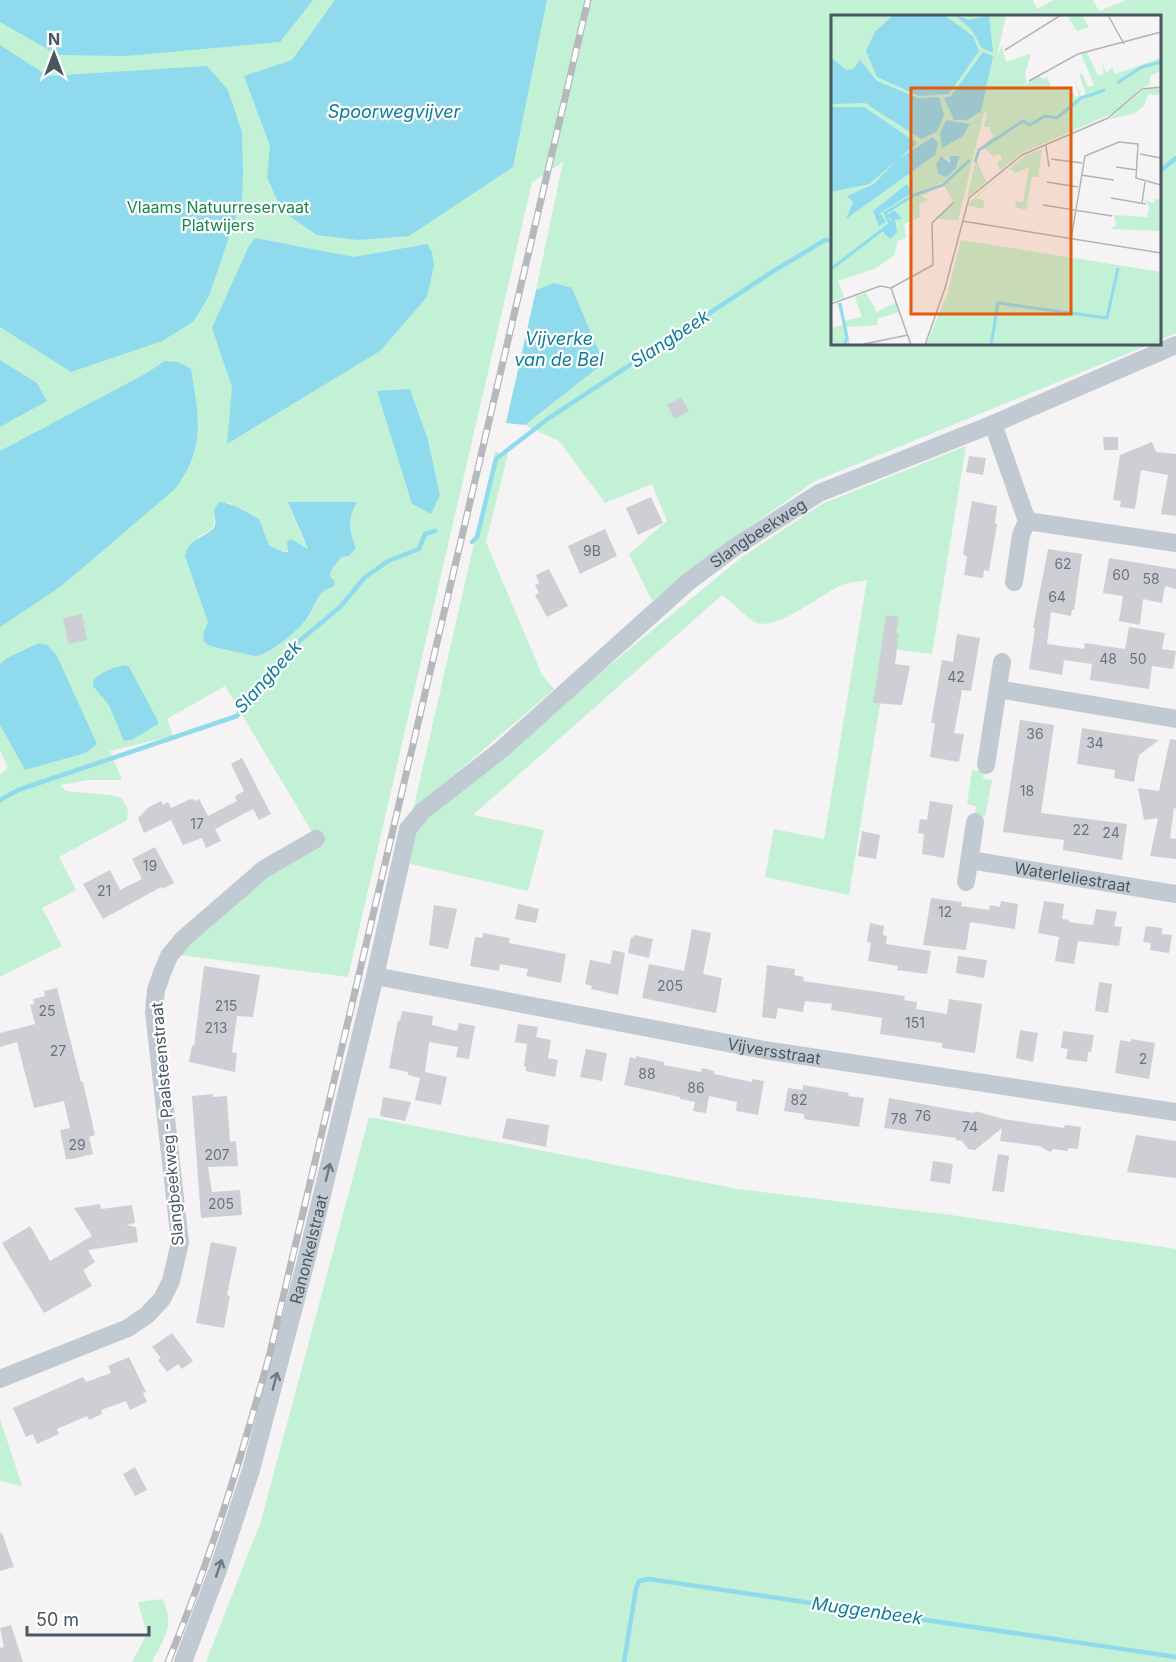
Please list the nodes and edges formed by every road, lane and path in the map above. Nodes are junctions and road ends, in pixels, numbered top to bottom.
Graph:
1 (1176, 345) edge
2 (993, 424) junction
3 (1027, 521) junction
4 (1176, 543) edge
5 (1014, 582) dead end
6 (1002, 662) dead end
7 (998, 689) junction
8 (1176, 719) edge
9 (986, 765) dead end
10 (975, 822) dead end
11 (408, 829) joint
12 (316, 839) dead end
13 (969, 860) junction
14 (966, 882) dead end
15 (1176, 894) edge
16 (375, 976) junction
17 (1175, 1106) edge
18 (0, 1379) edge
19 (183, 1662) edge

1 - 2 street, Slangbeekweg
2 - 3 street
2 - 11 street, Slangbeekweg
3 - 4 street
3 - 5 street
6 - 7 street
7 - 8 street
7 - 9 street
10 - 13 street
11 - 16 street, Ranonkelstraat
12 - 18 street, Slangbeekweg - Paalsteenstraat
13 - 14 street
13 - 15 street, Waterleliestraat
16 - 17 street, Vijversstraat
19 -> 16 street, Ranonkelstraat

